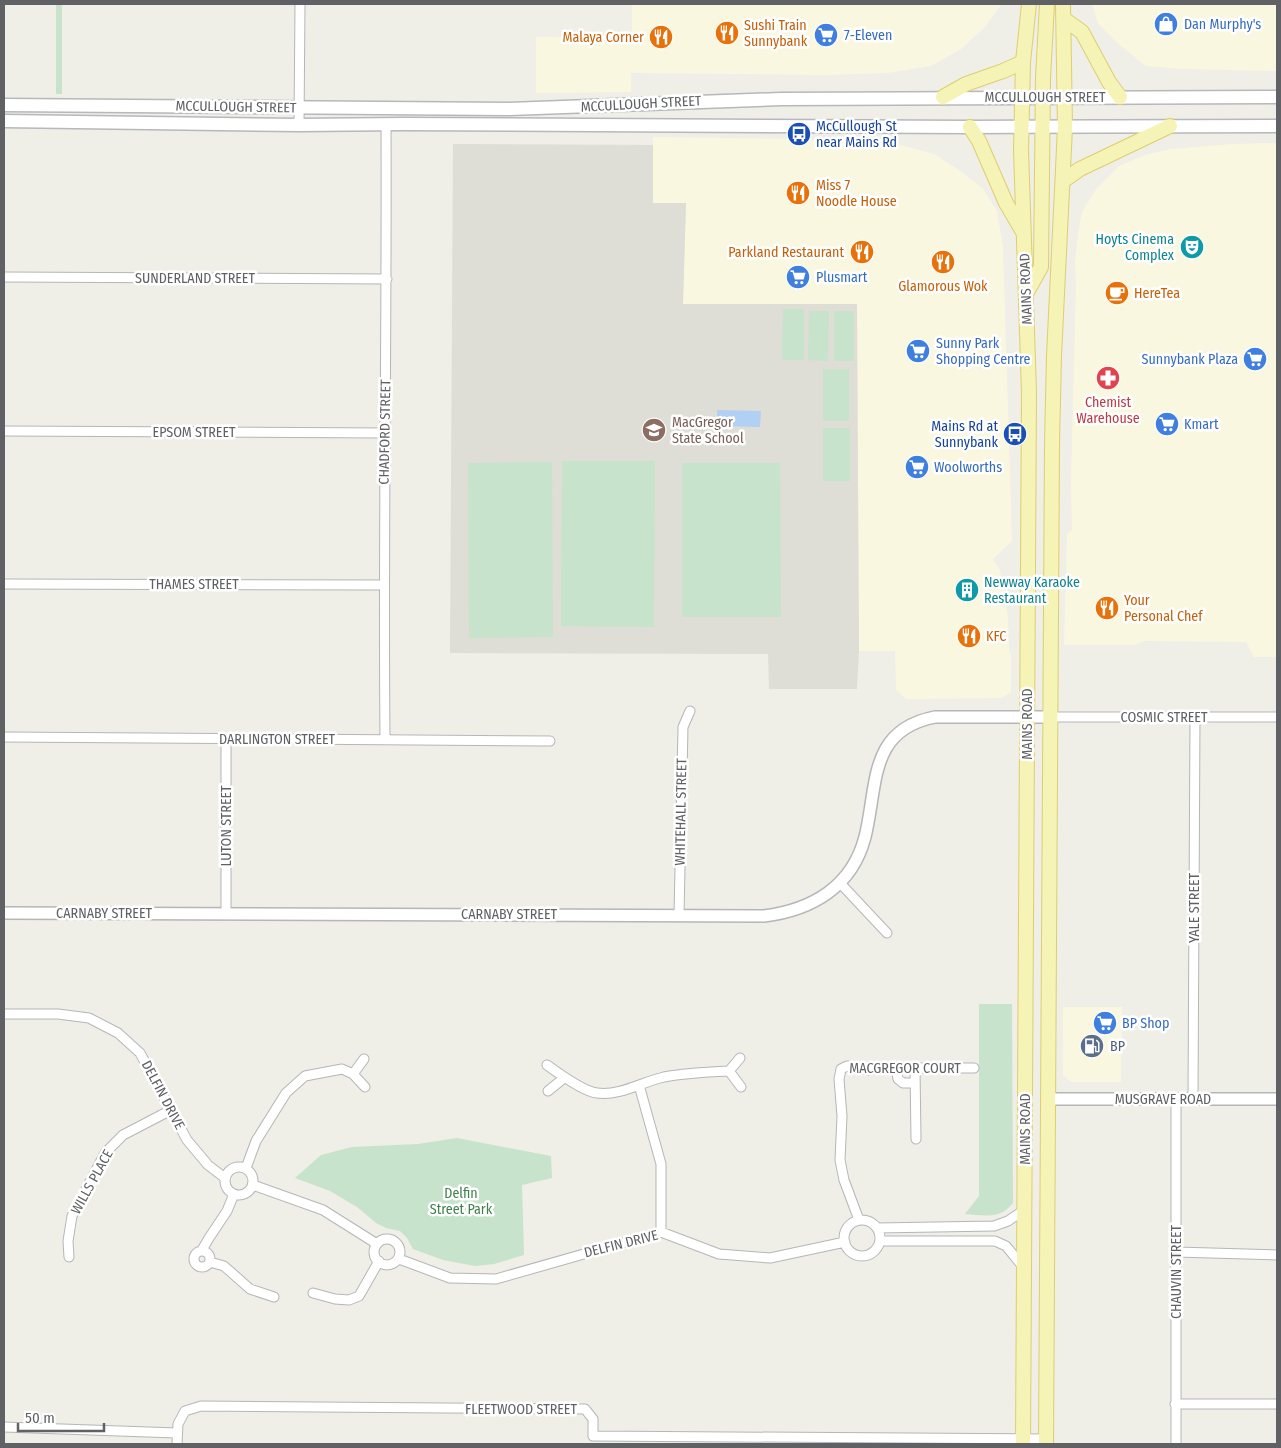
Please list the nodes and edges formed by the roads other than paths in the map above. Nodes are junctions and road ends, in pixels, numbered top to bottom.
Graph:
1 (300, 4) edge
2 (1029, 4) edge
3 (1047, 4) edge
4 (1063, 4) edge
5 (1064, 19) junction
6 (1024, 62) junction
7 (1120, 96) junction
8 (943, 97) junction
9 (1022, 97) junction
10 (1043, 97) junction
11 (1065, 97) junction
12 (1277, 97) edge
13 (4, 105) edge
14 (299, 108) junction
15 (6, 122) edge
16 (386, 124) junction
17 (299, 125) junction
18 (1065, 126) junction
19 (1170, 126) junction
20 (1277, 126) edge
21 (1022, 127) junction
22 (1043, 127) junction
23 (970, 128) junction
24 (1062, 181) junction
25 (1024, 235) junction
26 (4, 277) edge
27 (387, 279) junction
28 (1026, 293) junction
29 (4, 431) edge
30 (385, 433) junction
31 (4, 584) edge
32 (383, 585) junction
33 (690, 711) dead end
34 (1027, 717) junction
35 (1050, 717) junction
36 (1195, 717) junction
37 (1277, 718) edge
38 (4, 737) edge
39 (226, 739) junction
40 (385, 739) junction
41 (550, 741) dead end
42 (840, 883) junction
43 (4, 913) edge
44 (226, 913) junction
45 (679, 916) junction
46 (886, 933) dead end
47 (4, 1014) edge
48 (740, 1058) dead end
49 (364, 1060) dead end
50 (547, 1065) dead end
51 (896, 1068) junction
52 (915, 1068) junction
53 (974, 1068) dead end
54 (729, 1071) junction
55 (353, 1074) junction
56 (564, 1078) junction
57 (915, 1083) junction
58 (639, 1085) junction
59 (365, 1087) dead end
60 (741, 1087) dead end
61 (548, 1091) dead end
62 (1048, 1099) junction
63 (1176, 1099) junction
64 (1193, 1099) junction
65 (1277, 1099) edge
66 (171, 1110) junction
67 (916, 1139) dead end
68 (246, 1168) junction
69 (225, 1178) junction
70 (253, 1185) junction
71 (234, 1194) junction
72 (1024, 1210) junction
73 (859, 1220) junction
74 (877, 1228) junction
75 (661, 1232) junction
76 (880, 1241) junction
77 (845, 1242) junction
78 (376, 1244) junction
79 (202, 1250) junction
80 (1176, 1252) junction
81 (1277, 1255) edge
82 (69, 1257) dead end
83 (399, 1259) junction
84 (378, 1261) junction
85 (210, 1262) junction
86 (1024, 1268) junction
87 (313, 1293) dead end
88 (274, 1297) dead end
89 (1175, 1404) junction
90 (1277, 1404) edge
91 (4, 1427) edge
92 (177, 1432) junction
93 (593, 1440) edge
94 (1023, 1442) edge
95 (1046, 1442) edge
96 (177, 1444) edge
97 (1176, 1444) edge

1 - 14 street
2 - 6 main road, MAINS ROAD
3 - 10 main road
4 - 5 main road, MAINS ROAD
5 - 7 main road
5 - 11 main road, MAINS ROAD
6 - 8 main road
6 - 9 main road, MAINS ROAD
7 - 11 main road, MCCULLOUGH STREET
7 - 12 main road, MCCULLOUGH STREET
8 - 9 main road, MCCULLOUGH STREET
8 - 14 main road, MCCULLOUGH STREET
9 - 10 main road, MCCULLOUGH STREET
9 - 21 main road, MAINS ROAD
10 - 11 main road, MCCULLOUGH STREET
10 - 22 main road
11 - 18 main road, MAINS ROAD
13 - 14 main road, MCCULLOUGH STREET
14 - 17 street
15 - 17 main road, MCCULLOUGH STREET
16 - 17 main road, MCCULLOUGH STREET
16 - 23 main road, MCCULLOUGH STREET
16 - 27 street, CHADFORD STREET
18 - 19 main road, MCCULLOUGH STREET
18 - 22 main road, MCCULLOUGH STREET
18 - 24 main road, MAINS ROAD
19 - 20 main road, MCCULLOUGH STREET
19 - 24 main road
21 - 22 main road, MCCULLOUGH STREET
21 - 23 main road, MCCULLOUGH STREET
21 - 25 main road, MAINS ROAD
22 - 28 main road
23 - 25 main road
24 - 35 main road, MAINS ROAD
25 - 28 main road, MAINS ROAD
26 - 27 street, SUNDERLAND STREET
27 - 30 street, CHADFORD STREET
28 - 34 main road, MAINS ROAD
29 - 30 street, EPSOM STREET
30 - 32 street, CHADFORD STREET
31 - 32 street, THAMES STREET
32 - 40 street, CHADFORD STREET
33 - 45 street, WHITEHALL STREET
34 - 35 street
34 - 42 street, CARNABY STREET
34 - 72 main road, MAINS ROAD
35 - 36 street, COSMIC STREET
35 - 62 main road, MAINS ROAD
36 - 37 street, COSMIC STREET
36 - 64 street, YALE STREET
38 - 39 street, DARLINGTON STREET
39 - 40 street, DARLINGTON STREET
39 - 44 street, LUTON STREET
40 - 41 street, DARLINGTON STREET
42 - 45 street, CARNABY STREET
42 - 46 street
43 - 44 street, CARNABY STREET
44 - 45 street, CARNABY STREET
47 - 66 street, DELFIN DRIVE
48 - 54 street
49 - 55 street
50 - 56 street
51 - 52 street, MACGREGOR COURT
51 - 57 street
51 - 73 street, MACGREGOR COURT
52 - 53 street, MACGREGOR COURT
52 - 57 street
54 - 58 street
54 - 60 street
55 - 59 street
55 - 68 street
56 - 58 street
56 - 61 street
57 - 67 street
58 - 75 street
62 - 63 street, MUSGRAVE ROAD
62 - 95 main road, MAINS ROAD
63 - 64 street, MUSGRAVE ROAD
63 - 80 street, CHAUVIN STREET
64 - 65 street, MUSGRAVE ROAD
66 - 69 street, DELFIN DRIVE
66 - 82 street, WILLS PLACE
68 - 69 street
68 - 70 street
69 - 71 street
70 - 71 street
70 - 78 street
71 - 79 street
72 - 74 street
72 - 86 main road, MAINS ROAD
73 - 74 street
73 - 77 street
74 - 76 street
75 - 77 street, DELFIN DRIVE
75 - 83 street, DELFIN DRIVE
76 - 77 street
76 - 86 street
78 - 83 street
78 - 84 street
79 - 85 street
79 - 85 street
80 - 81 street
80 - 89 street, CHAUVIN STREET
83 - 84 street
84 - 87 street
85 - 88 street
86 - 94 main road, MAINS ROAD
89 - 90 street
89 - 97 street, CHAUVIN STREET
91 - 92 street
92 - 93 street, FLEETWOOD STREET
92 - 96 street
93 - 94 street, FLEETWOOD STREET
94 - 95 street, FLEETWOOD STREET

